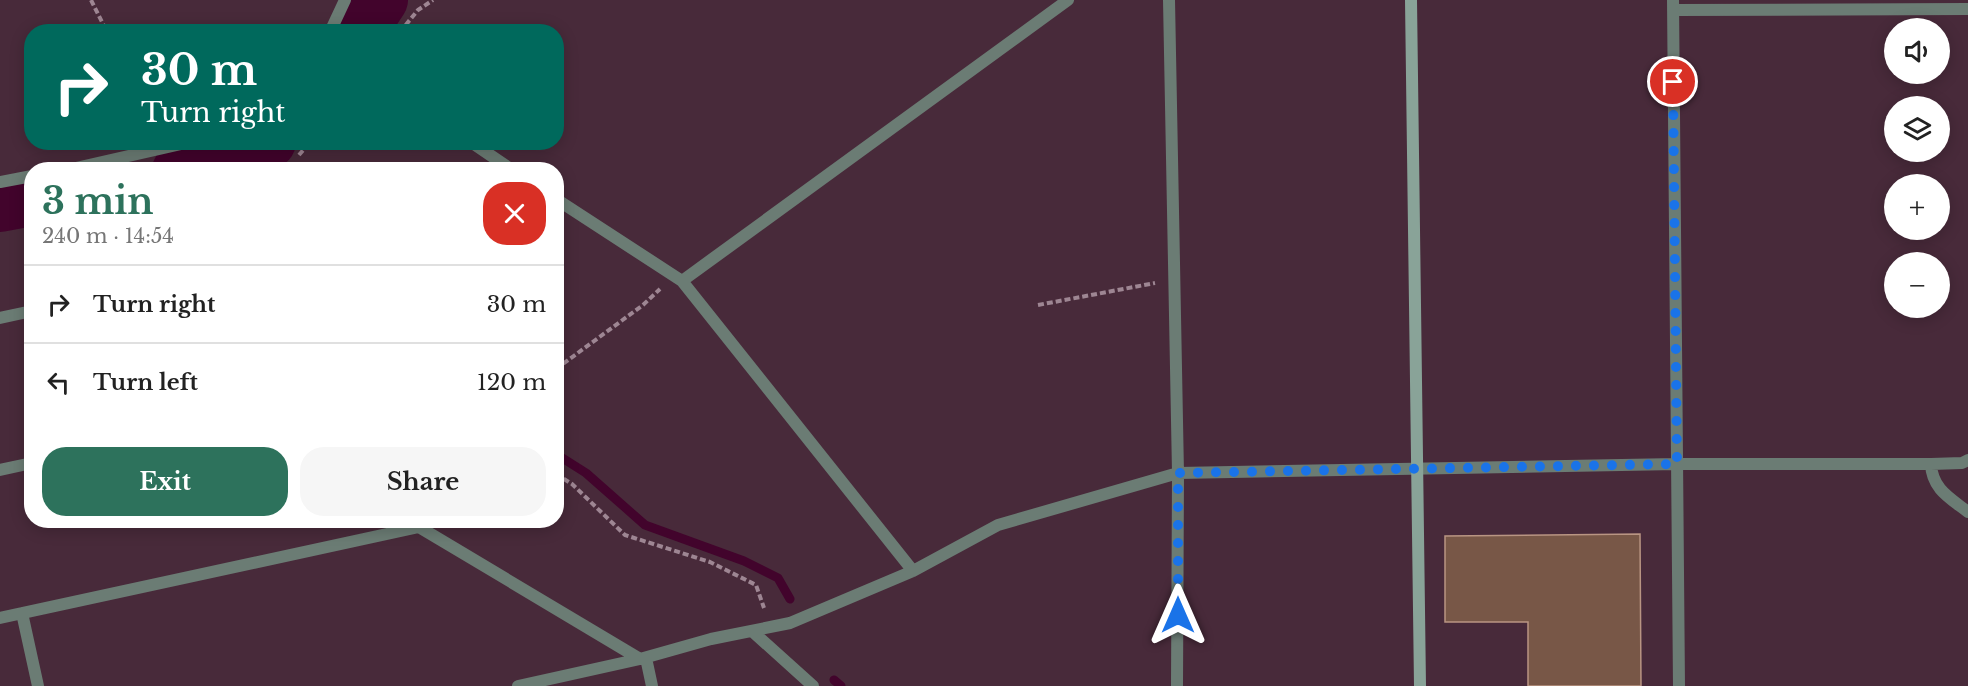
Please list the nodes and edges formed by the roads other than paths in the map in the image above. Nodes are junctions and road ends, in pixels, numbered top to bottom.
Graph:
1 (345, 0) edge
2 (1068, 0) edge
3 (1169, 0) edge
4 (1411, 0) edge
5 (1673, 5) edge
6 (1968, 9) edge
7 (334, 24) edge
8 (155, 150) edge
9 (483, 150) edge
10 (102, 162) edge
11 (500, 162) edge
12 (24, 178) edge
13 (0, 182) edge
14 (564, 204) edge
15 (682, 281) junction
16 (24, 313) edge
17 (0, 318) edge
18 (1968, 459) edge
19 (1677, 464) junction
20 (1931, 464) junction
21 (24, 465) edge
22 (0, 470) edge
23 (1419, 470) junction
24 (1178, 473) junction
25 (1968, 512) edge
26 (400, 528) edge
27 (425, 528) edge
28 (913, 571) junction
29 (21, 613) junction
30 (0, 618) edge
31 (752, 631) junction
32 (643, 658) junction
33 (38, 686) edge
34 (518, 686) edge
35 (652, 686) edge
36 (813, 686) edge
37 (1178, 686) edge
38 (1420, 686) edge
39 (1679, 686) edge

1 - 7 street
2 - 15 street
3 - 24 street
4 - 23 street
5 - 6 street
5 - 19 street
8 - 10 street
9 - 11 street
12 - 13 street
14 - 15 street
15 - 28 street
16 - 17 street
18 - 20 street
19 - 20 street
19 - 23 street
19 - 39 street
20 - 25 street
21 - 22 street
23 - 24 street
23 - 38 street
24 - 28 street
24 - 37 street
26 - 29 street
27 - 32 street
28 - 31 street
29 - 30 street
29 - 33 street
31 - 32 street
31 - 36 street
32 - 34 street
32 - 35 street

